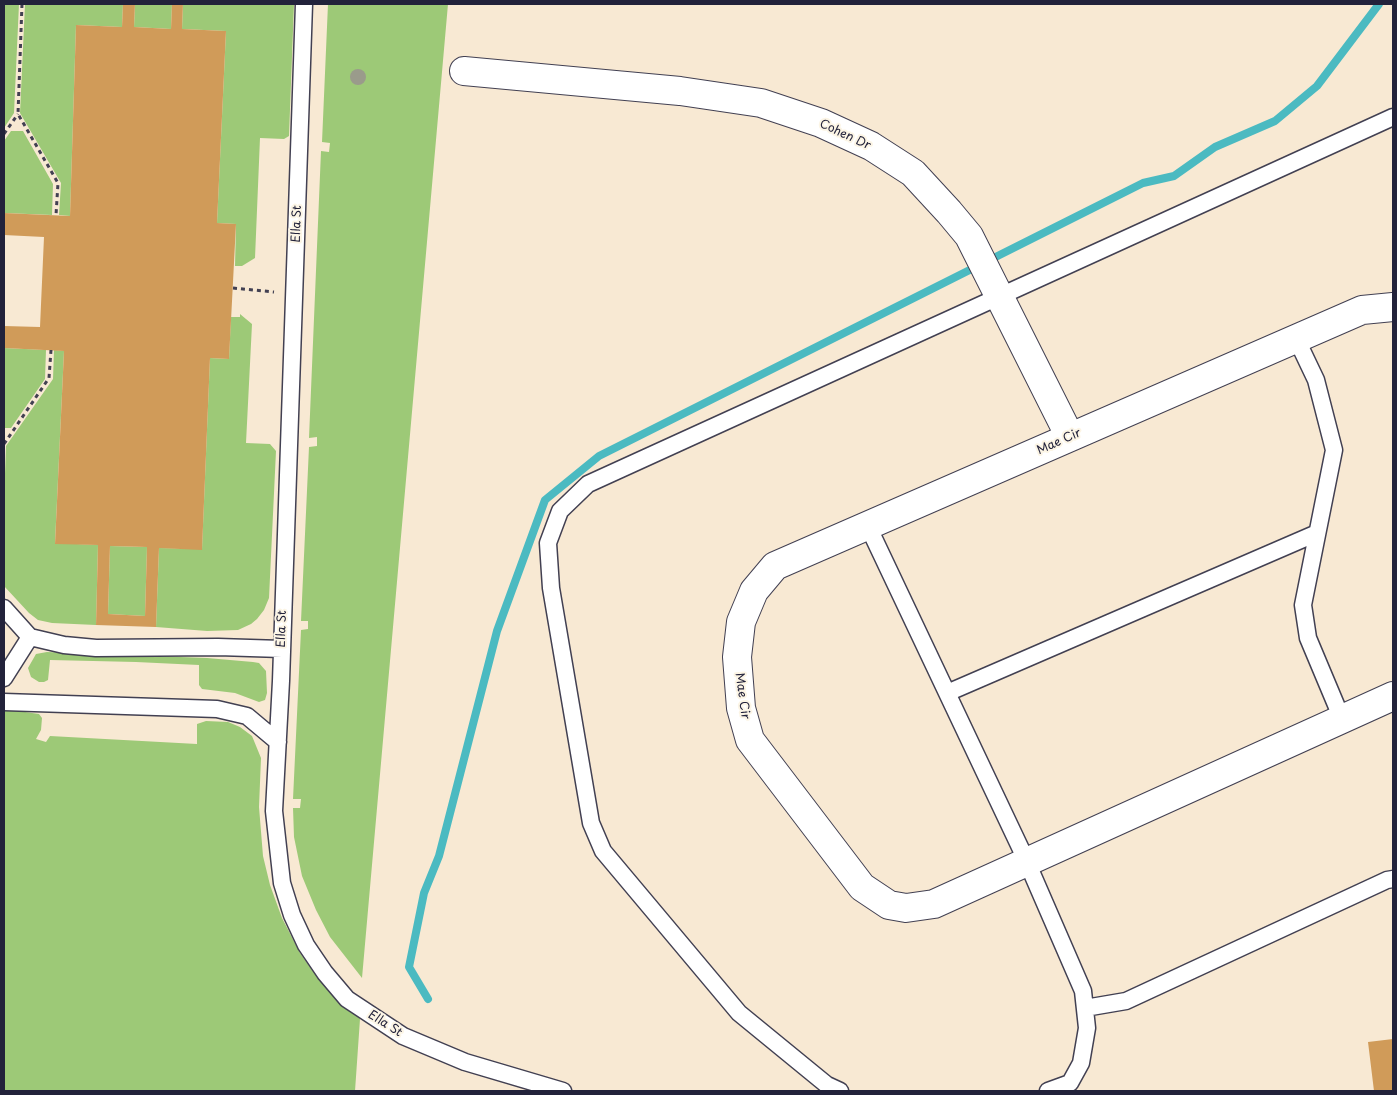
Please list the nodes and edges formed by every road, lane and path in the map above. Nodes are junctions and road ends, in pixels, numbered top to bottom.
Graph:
1 (22, 4) edge
2 (304, 4) edge
3 (464, 71) dead end
4 (18, 114) junction
5 (1393, 117) edge
6 (4, 134) edge
7 (56, 215) dead end
8 (233, 288) dead end
9 (277, 292) dead end
10 (1393, 307) edge
11 (1296, 338) junction
12 (51, 350) dead end
13 (1070, 437) junction
14 (4, 445) edge
15 (868, 526) junction
16 (1318, 533) junction
17 (4, 608) edge
18 (30, 637) junction
19 (282, 649) junction
20 (4, 678) edge
21 (947, 693) junction
22 (1393, 696) edge
23 (4, 702) edge
24 (1342, 719) junction
25 (278, 742) junction
26 (1027, 862) junction
27 (1393, 879) edge
28 (1085, 1008) junction
29 (563, 1091) edge
30 (840, 1091) edge
31 (1048, 1091) edge

1 - 4 path
2 - 19 lane, Ella St
3 - 13 street, Cohen Dr
4 - 6 path
4 - 7 path
5 - 30 lane
8 - 9 path
10 - 11 street, Mae Cir
11 - 13 street, Mae Cir
11 - 16 lane
12 - 14 path
13 - 15 street, Mae Cir
15 - 21 lane
15 - 26 street, Mae Cir
16 - 21 lane
16 - 24 lane
17 - 18 lane
18 - 19 lane
18 - 20 lane
19 - 25 lane, Ella St
21 - 26 lane
22 - 24 street, Mae Cir
23 - 25 lane
24 - 26 street, Mae Cir
25 - 29 lane, Ella St
26 - 28 lane
27 - 28 lane
28 - 31 lane

